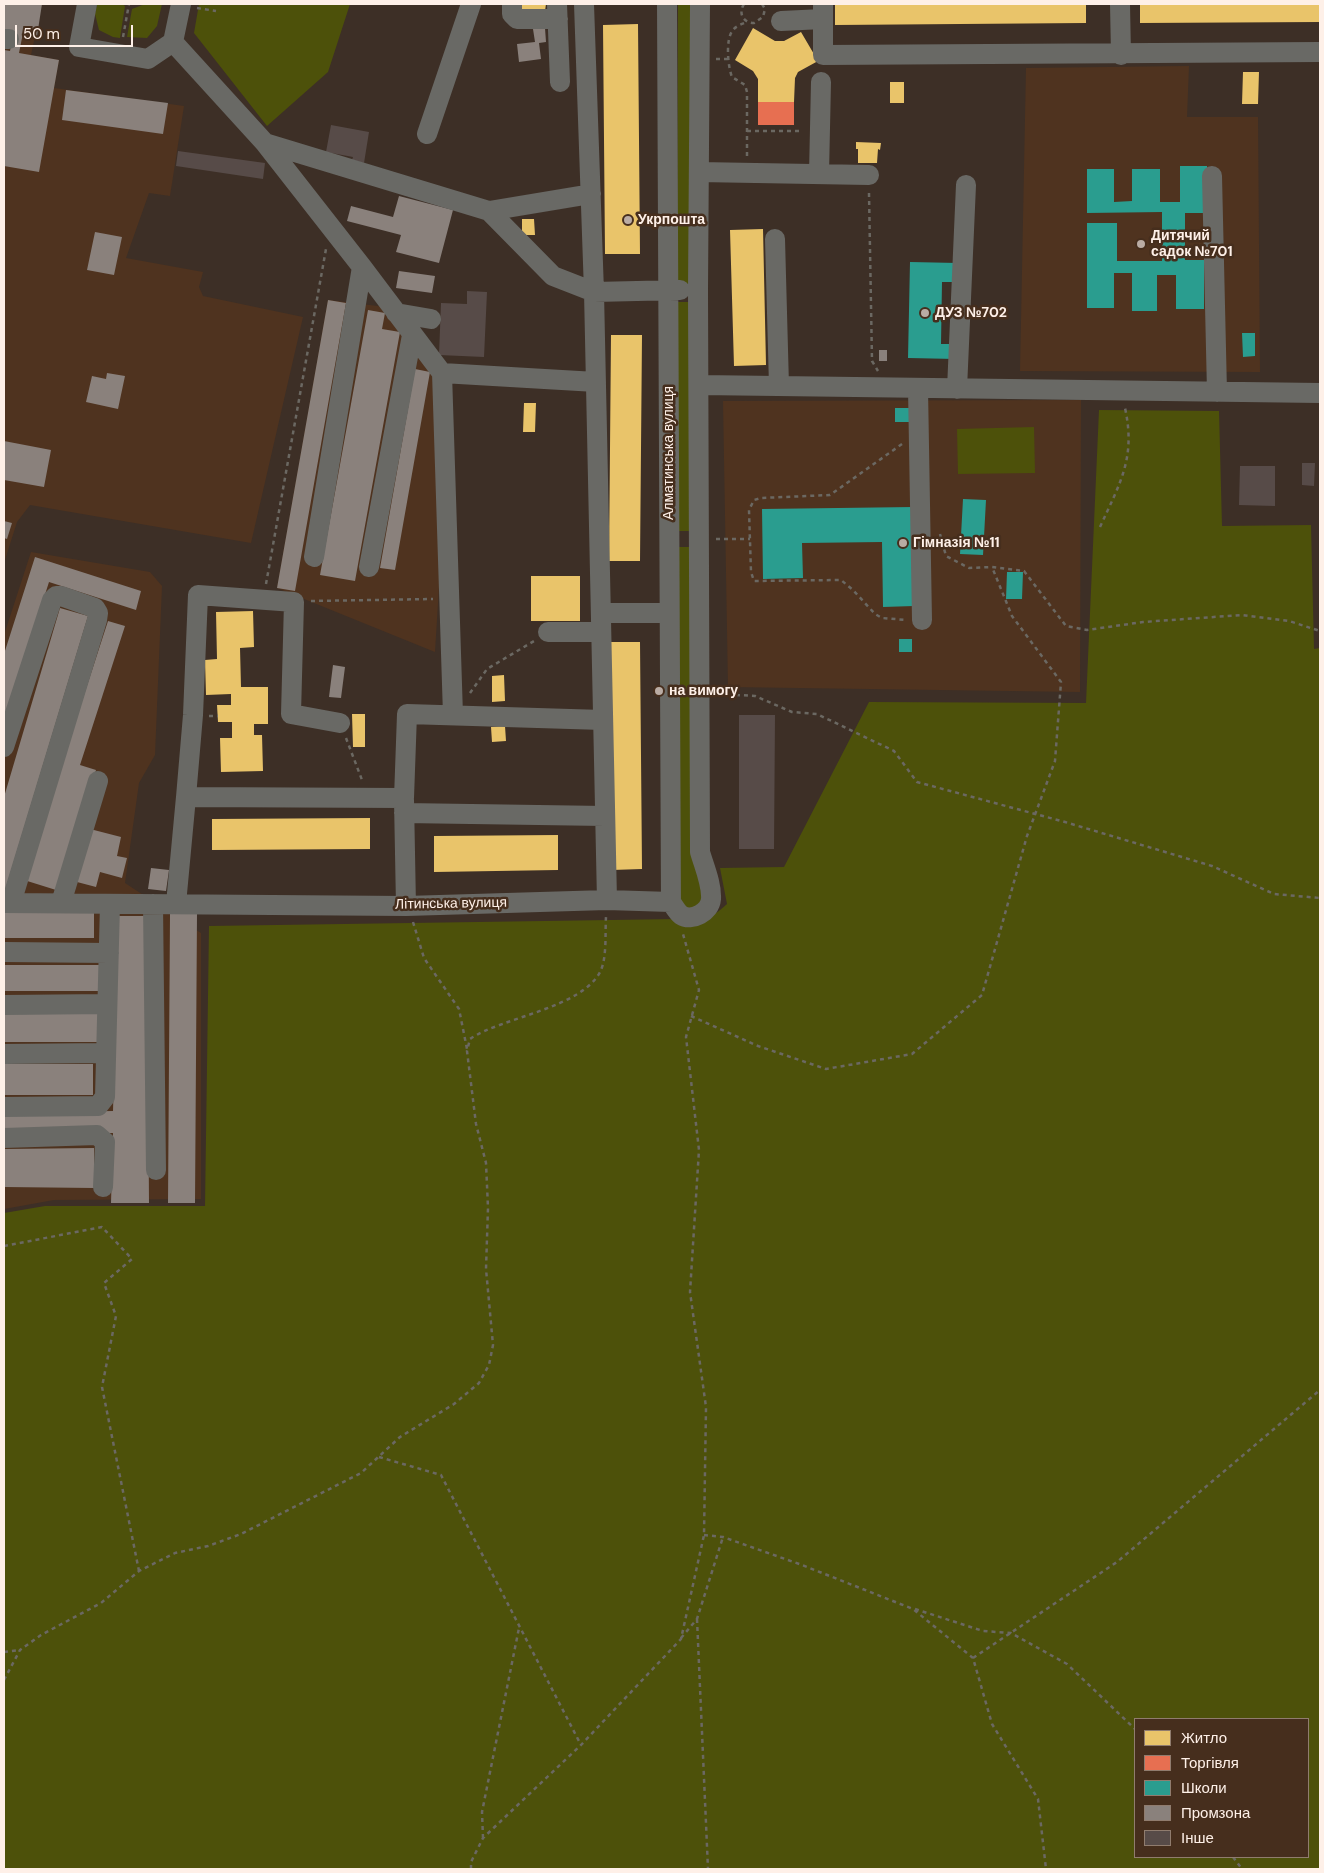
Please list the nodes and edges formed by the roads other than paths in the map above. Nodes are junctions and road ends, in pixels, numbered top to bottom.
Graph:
1 (87, 4) edge
2 (471, 4) edge
3 (512, 4) edge
4 (584, 4) edge
5 (667, 4) edge
6 (700, 4) edge
7 (1120, 4) edge
8 (186, 6) edge
9 (558, 11) edge
10 (823, 11) edge
11 (781, 21) dead end
12 (174, 42) junction
13 (1320, 52) edge
14 (1120, 55) junction
15 (560, 82) dead end
16 (821, 82) dead end
17 (427, 134) dead end
18 (265, 143) junction
19 (699, 172) junction
20 (819, 174) junction
21 (869, 175) road end
22 (1212, 176) dead end
23 (966, 185) dead end
24 (591, 194) junction
25 (489, 211) junction
26 (775, 239) dead end
27 (362, 267) junction
28 (668, 290) junction
29 (698, 290) junction
30 (594, 292) junction
31 (396, 313) junction
32 (431, 319) dead end
33 (412, 335) junction
34 (442, 373) junction
35 (596, 382) junction
36 (700, 385) junction
37 (779, 386) junction
38 (918, 388) junction
39 (957, 389) junction
40 (1217, 392) junction
41 (1320, 394) edge
42 (314, 557) dead end
43 (369, 567) dead end
44 (670, 613) junction
45 (922, 620) road end
46 (601, 623) junction
47 (548, 632) road end
48 (453, 715) junction
49 (603, 720) junction
50 (340, 723) road end
51 (4, 747) edge
52 (98, 781) dead end
53 (186, 797) junction
54 (404, 805) junction
55 (605, 816) junction
56 (607, 900) junction
57 (671, 902) junction
58 (7, 903) edge
59 (61, 903) junction
60 (110, 904) junction
61 (152, 904) junction
62 (176, 904) junction
63 (409, 906) junction
64 (4, 952) edge
65 (109, 953) junction
66 (107, 1004) junction
67 (4, 1005) edge
68 (106, 1053) junction
69 (4, 1054) edge
70 (4, 1107) edge
71 (4, 1138) edge
72 (156, 1170) dead end
73 (103, 1187) dead end

1 - 12 street
2 - 17 street
3 - 9 street
4 - 24 street
5 - 28 street, Алматинська вулиця
6 - 19 street
7 - 14 street
8 - 12 street
9 - 15 street
10 - 11 street
10 - 14 street
12 - 18 street
13 - 14 street
16 - 20 street
18 - 25 street
18 - 27 street
19 - 20 street
19 - 29 street
20 - 21 street
22 - 40 street
23 - 39 street
24 - 25 street
24 - 30 street
25 - 30 street
26 - 37 street
27 - 31 street
27 - 42 street
28 - 29 street
28 - 30 street
28 - 44 street, Алматинська вулиця
29 - 36 street
30 - 35 street
31 - 32 street
31 - 33 street
33 - 34 street
33 - 43 street
34 - 35 street
34 - 48 street
35 - 46 street
36 - 37 street
36 - 57 street
37 - 38 street
38 - 39 street
38 - 45 street
39 - 40 street
40 - 41 street
44 - 46 street
44 - 57 street, Алматинська вулиця
46 - 47 street
46 - 49 street
48 - 49 street
48 - 54 street
49 - 55 street
50 - 53 street
51 - 58 street
52 - 59 street
53 - 54 street
53 - 62 street
54 - 55 street
54 - 63 street
55 - 56 street
56 - 57 street, Літинська вулиця
56 - 63 street, Літинська вулиця
58 - 59 street, Літинська вулиця
59 - 60 street, Літинська вулиця
60 - 61 street, Літинська вулиця
60 - 65 street
61 - 62 street, Літинська вулиця
61 - 72 street
62 - 63 street, Літинська вулиця
64 - 65 street
65 - 66 street
66 - 67 street
66 - 68 street
68 - 69 street
68 - 70 street
71 - 73 street

